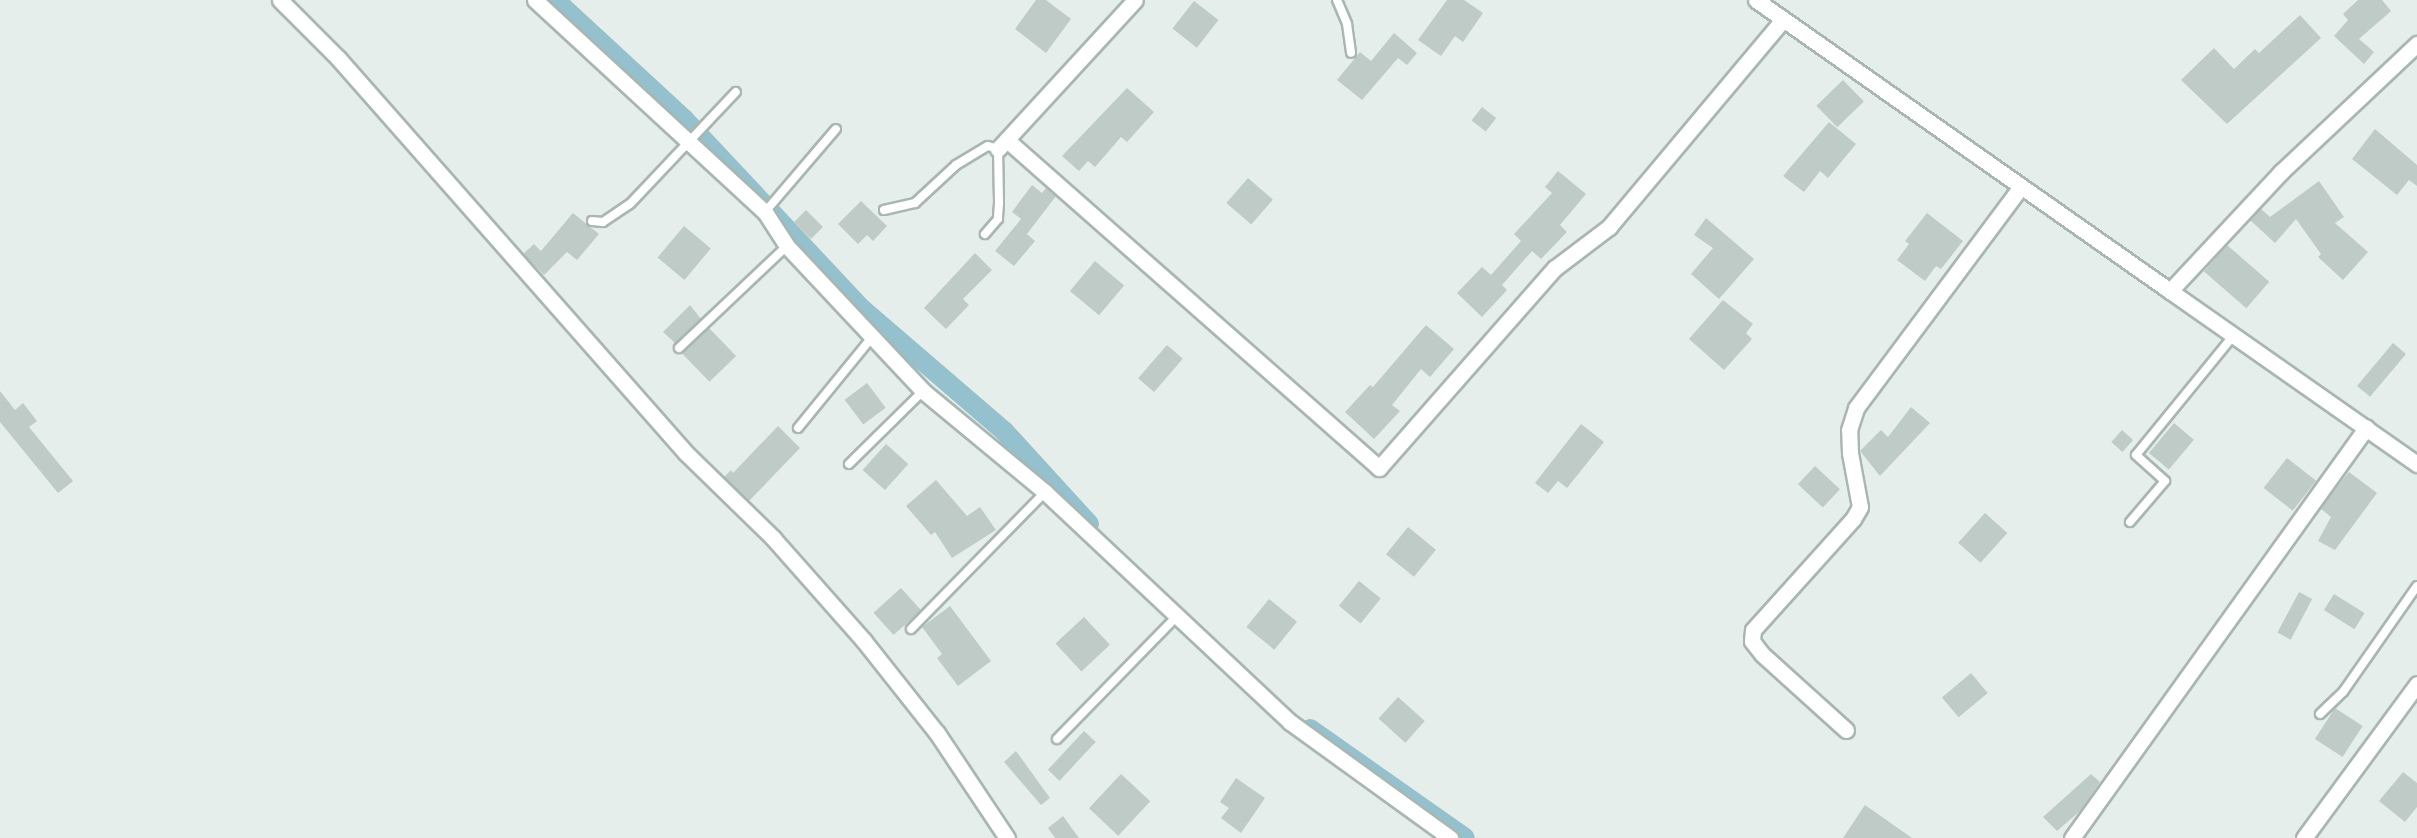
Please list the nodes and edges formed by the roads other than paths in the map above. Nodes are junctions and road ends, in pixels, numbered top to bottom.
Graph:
1 (280, 0) edge
2 (535, 0) edge
3 (1135, 0) edge
4 (1337, 0) edge
5 (1756, 0) edge
6 (1783, 20) junction
7 (2417, 44) edge
8 (1351, 53) dead end
9 (736, 92) dead end
10 (836, 129) dead end
11 (689, 141) junction
12 (1002, 144) junction
13 (2020, 188) junction
14 (884, 210) dead end
15 (765, 212) junction
16 (592, 222) dead end
17 (985, 234) dead end
18 (787, 246) junction
19 (2170, 291) junction
20 (873, 336) junction
21 (2233, 336) junction
22 (679, 348) dead end
23 (923, 391) junction
24 (798, 428) dead end
25 (2366, 428) junction
26 (849, 464) dead end
27 (2417, 464) edge
28 (1045, 492) junction
29 (2130, 522) dead end
30 (2417, 586) edge
31 (1175, 618) junction
32 (911, 629) dead end
33 (2417, 684) edge
34 (2320, 714) dead end
35 (1846, 730) dead end
36 (1057, 739) dead end
37 (1007, 838) edge
38 (1450, 838) edge
39 (2072, 838) edge
40 (2304, 838) edge

1 - 37 street
2 - 11 street
3 - 12 street
4 - 8 lane
5 - 6 street
6 - 12 street
6 - 13 street
7 - 19 street
9 - 11 lane
10 - 15 lane
11 - 15 street
11 - 16 lane
12 - 14 lane
12 - 17 lane
13 - 19 street
13 - 35 street
15 - 18 street
18 - 20 street
18 - 22 lane
19 - 21 street
20 - 23 street
20 - 24 lane
21 - 25 street
21 - 29 lane
23 - 26 lane
23 - 28 street
25 - 27 street
25 - 39 street
28 - 31 street
28 - 32 lane
30 - 34 lane
31 - 36 lane
31 - 38 street
33 - 40 street

